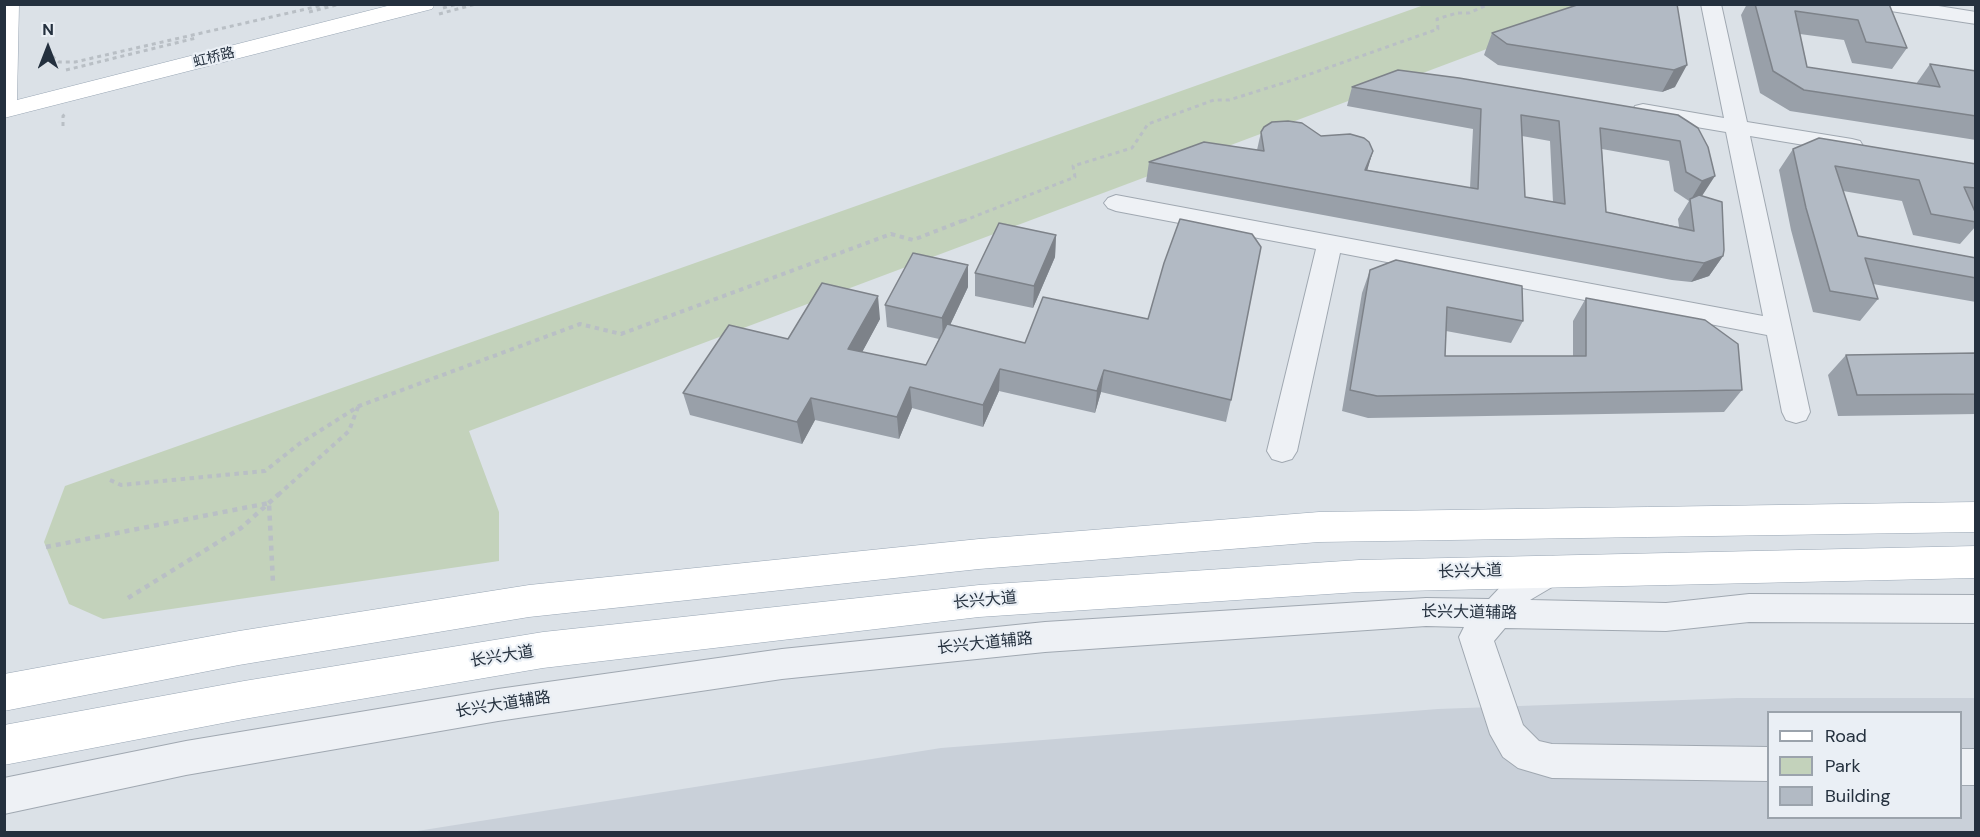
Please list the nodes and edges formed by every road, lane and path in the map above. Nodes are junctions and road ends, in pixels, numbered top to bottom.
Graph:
1 (8, 4) edge
2 (328, 4) edge
3 (340, 4) edge
4 (363, 4) edge
5 (424, 4) edge
6 (1489, 4) edge
7 (1712, 4) edge
8 (1884, 4) edge
9 (1935, 4) edge
10 (1976, 10) edge
11 (1976, 18) edge
12 (52, 56) dead end
13 (66, 70) dead end
14 (134, 70) junction
15 (5, 100) edge
16 (1622, 108) edge
17 (1737, 127) junction
18 (1873, 150) edge
19 (1116, 203) dead end
20 (1329, 243) junction
21 (1779, 328) junction
22 (359, 406) junction
23 (1796, 412) dead end
24 (1282, 451) dead end
25 (110, 480) dead end
26 (269, 503) junction
27 (1976, 516) edge
28 (46, 547) dead end
29 (1976, 562) edge
30 (1553, 570) junction
31 (1374, 576) junction
32 (273, 583) dead end
33 (128, 598) dead end
34 (1976, 609) edge
35 (1444, 612) junction
36 (1486, 625) junction
37 (4, 693) edge
38 (4, 745) edge
39 (1767, 764) edge
40 (4, 796) edge

1 - 15 main road
2 - 12 path
3 - 13 path
4 - 14 main road, 虹桥路
5 - 14 main road, 虹桥路
6 - 22 path
7 - 17 street
8 - 11 street
9 - 10 street
14 - 15 main road, 虹桥路
16 - 17 street
17 - 18 street
17 - 21 street
19 - 20 street
20 - 21 street
20 - 24 street
21 - 23 street
22 - 25 path
22 - 26 path
26 - 28 path
26 - 32 path
26 - 33 path
27 - 37 main road
29 - 30 main road, 长兴大道
30 - 31 main road, 长兴大道
30 - 36 street
31 - 35 street
31 - 38 main road, 长兴大道
34 - 36 street, 长兴大道辅路
35 - 36 street, 长兴大道辅路
35 - 40 street, 长兴大道辅路
36 - 39 street

